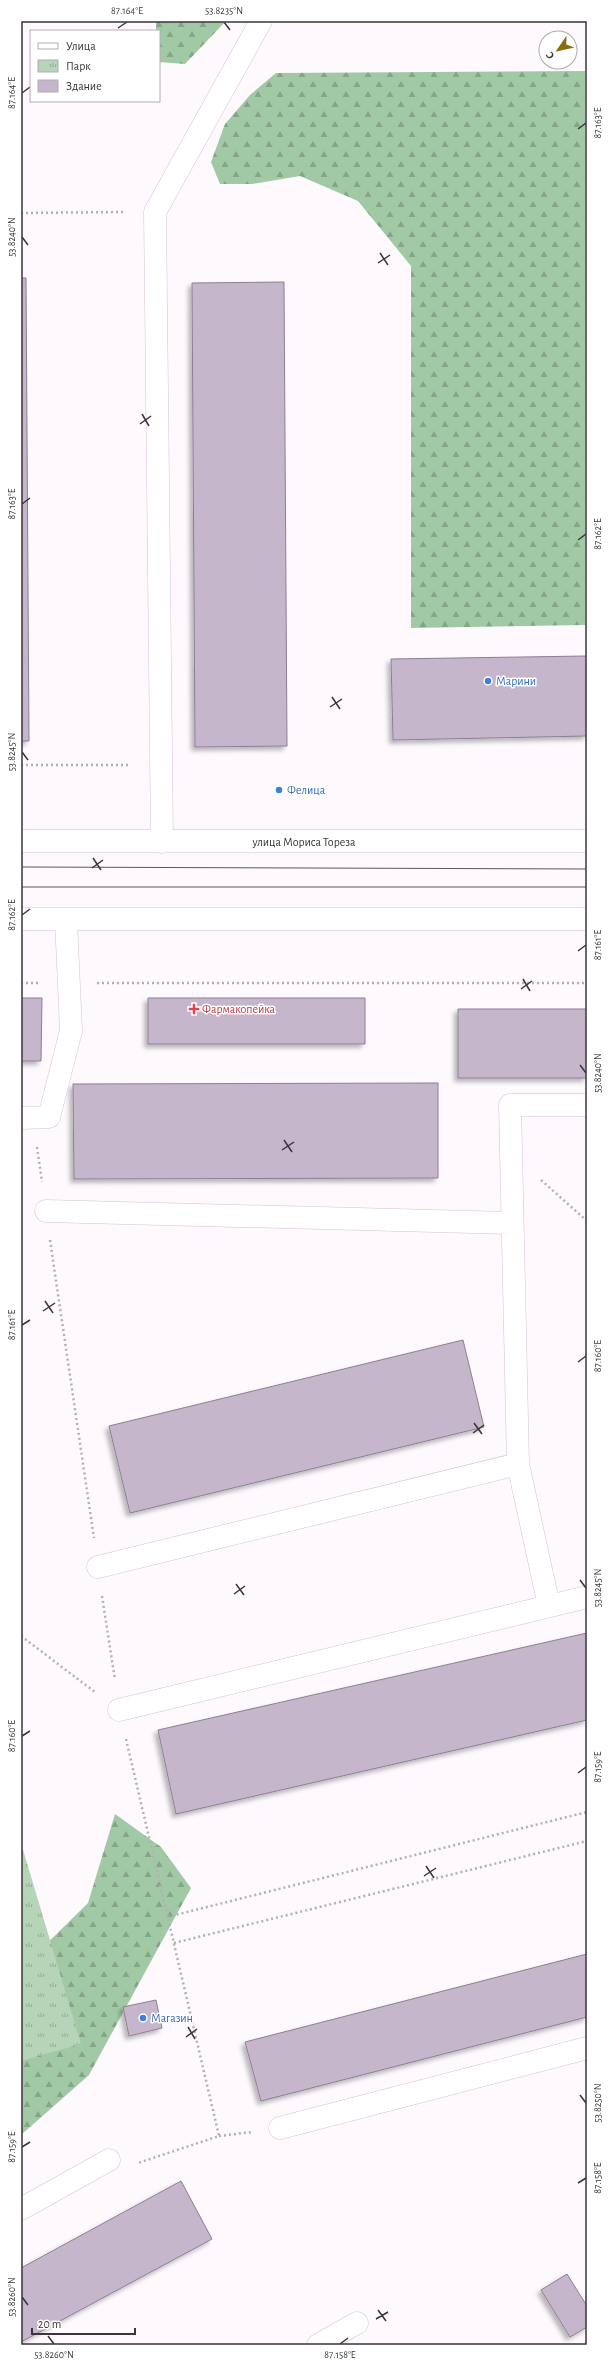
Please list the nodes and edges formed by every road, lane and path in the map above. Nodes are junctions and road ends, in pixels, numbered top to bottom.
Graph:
1 (261, 21) edge
2 (155, 212) junction
3 (21, 213) edge
4 (21, 765) edge
5 (162, 765) junction
6 (21, 841) edge
7 (587, 841) edge
8 (162, 842) junction
9 (21, 919) edge
10 (587, 919) edge
11 (66, 920) junction
12 (21, 983) edge
13 (587, 983) edge
14 (69, 984) junction
15 (587, 1105) edge
16 (27, 1118) edge
17 (511, 1153) junction
18 (46, 1211) junction
19 (587, 1221) edge
20 (512, 1223) junction
21 (518, 1464) junction
22 (98, 1567) junction
23 (587, 1597) edge
24 (549, 1606) junction
25 (21, 1636) edge
26 (119, 1710) junction
27 (587, 1812) edge
28 (587, 1841) edge
29 (167, 1917) junction
30 (174, 1943) junction
31 (587, 2048) edge
32 (280, 2128) dead end
33 (109, 2160) joint
34 (21, 2209) edge
35 (357, 2324) dead end
36 (318, 2345) edge

1 - 2 street
2 - 3 path
2 - 5 street
4 - 5 path
5 - 8 street
6 - 8 street, улица Мориса Тореза
7 - 8 street, улица Мориса Тореза
9 - 11 street
10 - 11 street
11 - 14 street
12 - 14 path
13 - 14 path
14 - 16 street
15 - 17 street
16 - 18 path
17 - 19 path
17 - 20 street
18 - 20 street
18 - 22 path
20 - 21 street
21 - 22 street
21 - 24 street
22 - 26 path
23 - 24 street
24 - 26 street
25 - 26 path
26 - 29 path
27 - 29 path
28 - 30 path
29 - 30 path
30 - 33 path
31 - 32 street
33 - 34 street
35 - 36 street

